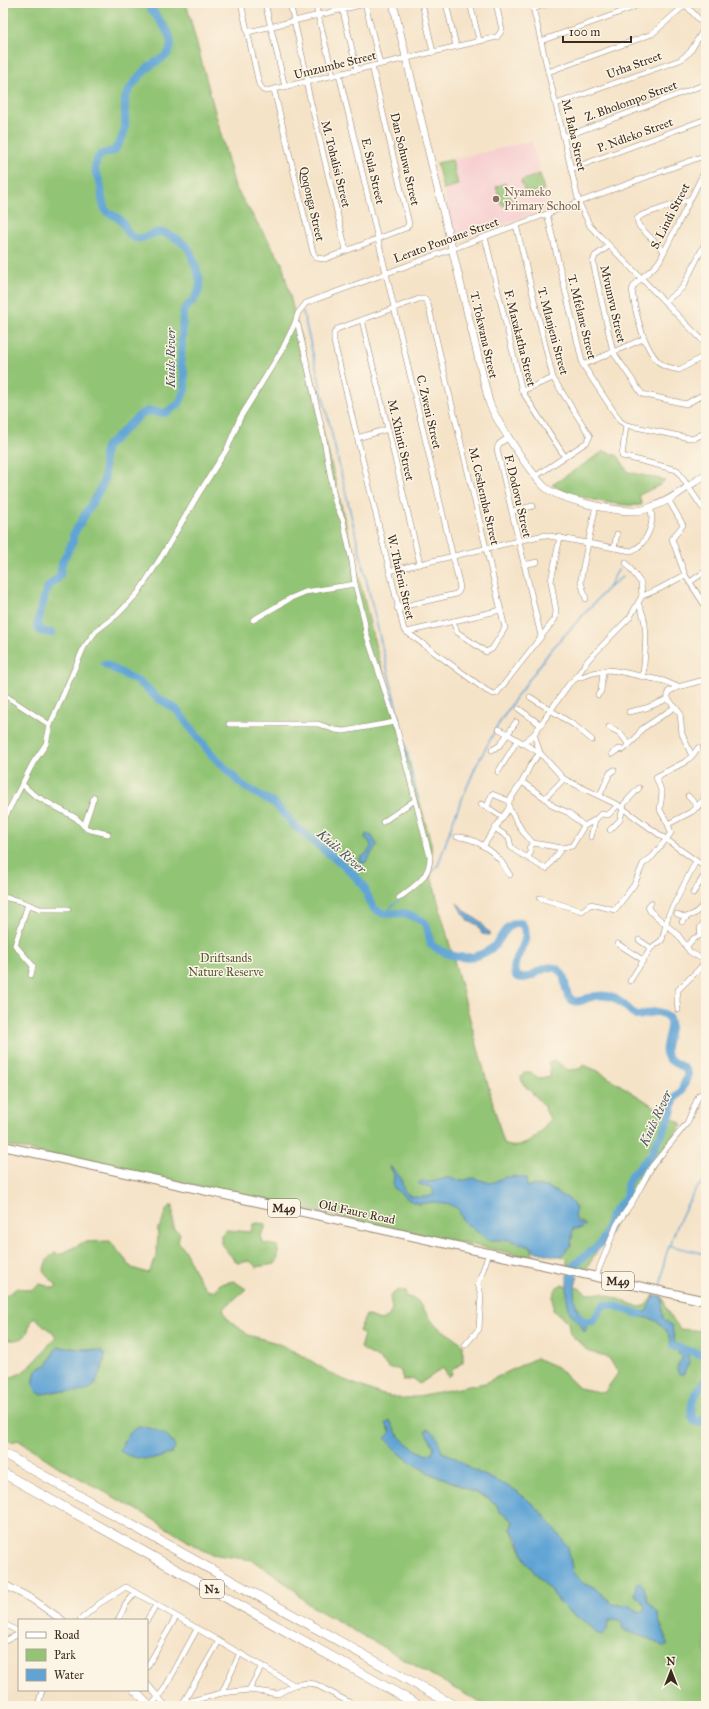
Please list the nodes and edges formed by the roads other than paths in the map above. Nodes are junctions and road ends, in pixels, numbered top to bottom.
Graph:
1 (241, 3) edge
2 (266, 3) edge
3 (290, 3) edge
4 (315, 3) edge
5 (341, 3) edge
6 (367, 3) edge
7 (394, 3) edge
8 (422, 3) edge
9 (446, 3) edge
10 (470, 3) edge
11 (496, 3) edge
12 (532, 3) edge
13 (550, 3) edge
14 (640, 3) edge
15 (685, 4) edge
16 (342, 9) junction
17 (533, 9) junction
18 (318, 15) junction
19 (294, 21) junction
20 (271, 26) junction
21 (706, 27) edge
22 (248, 32) junction
23 (479, 40) junction
24 (541, 41) junction
25 (456, 46) junction
26 (433, 52) junction
27 (406, 58) junction
28 (380, 64) junction
29 (372, 66) junction
30 (357, 70) junction
31 (548, 72) junction
32 (339, 74) junction
33 (333, 75) junction
34 (307, 82) junction
35 (706, 84) edge
36 (285, 87) junction
37 (274, 90) junction
38 (556, 104) junction
39 (706, 119) edge
40 (564, 137) junction
41 (704, 156) edge
42 (571, 169) junction
43 (690, 199) junction
44 (579, 202) junction
45 (547, 214) junction
46 (516, 225) junction
47 (485, 237) junction
48 (378, 239) junction
49 (706, 241) edge
50 (609, 246) junction
51 (452, 249) junction
52 (346, 250) junction
53 (664, 251) junction
54 (387, 273) junction
55 (641, 279) junction
56 (419, 299) joint
57 (665, 302) junction
58 (395, 308) junction
59 (362, 320) junction
60 (295, 323) junction
61 (643, 339) junction
62 (706, 344) edge
63 (613, 352) junction
64 (706, 355) edge
65 (583, 365) junction
66 (553, 378) junction
67 (522, 391) junction
68 (706, 393) edge
69 (626, 425) junction
70 (388, 429) junction
71 (706, 432) edge
72 (509, 437) junction
73 (357, 438) junction
74 (565, 457) junction
75 (706, 474) edge
76 (536, 476) junction
77 (688, 486) junction
78 (668, 499) junction
79 (596, 505) junction
80 (533, 506) dead end
81 (702, 507) dead end
82 (650, 508) junction
83 (512, 512) junction
84 (617, 534) dead end
85 (560, 537) junction
86 (518, 541) junction
87 (588, 543) junction
88 (486, 548) junction
89 (614, 548) junction
90 (454, 556) junction
91 (537, 562) dead end
92 (626, 563) dead end
93 (420, 564) junction
94 (524, 565) junction
95 (389, 571) junction
96 (706, 571) edge
97 (685, 575) junction
98 (690, 582) junction
99 (355, 584) junction
100 (642, 596) junction
101 (586, 599) dead end
102 (638, 604) junction
103 (706, 607) edge
104 (397, 608) junction
105 (501, 610) junction
106 (253, 620) dead end
107 (453, 621) junction
108 (407, 632) junction
109 (541, 636) junction
110 (603, 671) junction
111 (642, 677) junction
112 (575, 679) junction
113 (706, 682) edge
114 (678, 687) junction
115 (3, 694) edge
116 (598, 694) dead end
117 (530, 696) dead end
118 (668, 699) junction
119 (675, 707) junction
120 (519, 710) dead end
121 (551, 711) junction
122 (629, 712) dead end
123 (395, 722) junction
124 (516, 722) dead end
125 (228, 724) dead end
126 (50, 725) junction
127 (541, 725) junction
128 (609, 727) dead end
129 (499, 729) dead end
130 (534, 734) junction
131 (507, 735) junction
132 (592, 740) dead end
133 (517, 741) junction
134 (522, 744) junction
135 (629, 745) junction
136 (698, 748) dead end
137 (492, 750) dead end
138 (540, 753) junction
139 (612, 754) dead end
140 (692, 756) junction
141 (614, 770) dead end
142 (498, 772) dead end
143 (564, 779) junction
144 (522, 782) junction
145 (22, 784) junction
146 (639, 788) dead end
147 (706, 788) edge
148 (600, 795) junction
149 (94, 796) dead end
150 (688, 796) dead end
151 (545, 798) junction
152 (415, 800) junction
153 (509, 801) junction
154 (480, 804) dead end
155 (487, 807) junction
156 (620, 807) junction
157 (698, 807) junction
158 (509, 808) junction
159 (502, 817) junction
160 (595, 820) junction
161 (3, 821) edge
162 (383, 822) dead end
163 (668, 824) junction
164 (84, 826) junction
165 (584, 826) junction
166 (495, 828) junction
167 (610, 830) dead end
168 (108, 834) dead end
169 (457, 837) dead end
170 (591, 837) dead end
171 (667, 840) junction
172 (534, 843) junction
173 (483, 846) junction
174 (562, 848) junction
175 (528, 858) junction
176 (696, 861) junction
177 (706, 868) edge
178 (706, 873) edge
179 (510, 874) dead end
180 (693, 893) dead end
181 (3, 898) edge
182 (399, 898) dead end
183 (540, 898) dead end
184 (651, 903) dead end
185 (706, 903) edge
186 (28, 904) junction
187 (68, 909) dead end
188 (676, 914) dead end
189 (706, 920) edge
190 (665, 925) junction
191 (639, 940) dead end
192 (618, 944) dead end
193 (686, 947) junction
194 (651, 948) junction
195 (643, 960) junction
196 (706, 962) edge
197 (31, 975) dead end
198 (630, 981) dead end
199 (678, 1010) dead end
200 (706, 1093) edge
201 (3, 1146) edge
202 (489, 1253) junction
203 (596, 1276) junction
204 (706, 1300) edge
205 (465, 1345) dead end
206 (3, 1447) edge
207 (3, 1453) edge
208 (3, 1473) edge
209 (3, 1479) edge
210 (59, 1485) junction
211 (29, 1487) junction
212 (3, 1584) edge
213 (135, 1593) junction
214 (156, 1605) junction
215 (176, 1617) junction
216 (60, 1618) edge
217 (81, 1619) edge
218 (118, 1619) edge
219 (147, 1619) edge
220 (3, 1623) edge
221 (197, 1629) junction
222 (18, 1632) edge
223 (18, 1634) edge
224 (219, 1641) junction
225 (3, 1642) edge
226 (240, 1654) junction
227 (148, 1665) edge
228 (262, 1666) junction
229 (148, 1685) edge
230 (294, 1685) junction
231 (249, 1690) junction
232 (42, 1691) edge
233 (135, 1691) edge
234 (222, 1693) junction
235 (158, 1696) junction
236 (181, 1704) edge
237 (38, 1706) edge
238 (150, 1706) edge
239 (166, 1706) edge
240 (356, 1706) edge
241 (420, 1706) edge
242 (455, 1706) edge

1 - 22 street
2 - 20 street
3 - 19 street, M. Tohalisi Street
4 - 18 street
5 - 16 street
6 - 16 street
6 - 28 street
7 - 27 street, T. Tokwana Street
8 - 26 street
9 - 25 street
10 - 23 street
11 - 23 street, Umzumbe Street
12 - 17 street, M. Baba Street
13 - 17 street
14 - 24 street
15 - 21 street
15 - 31 street
16 - 18 street
16 - 30 street
17 - 24 street, M. Baba Street
18 - 19 street
18 - 33 street
19 - 20 street
19 - 34 street, M. Tohalisi Street
20 - 22 street
20 - 36 street
21 - 38 street, Urha Street
22 - 37 street
23 - 25 street, Umzumbe Street
24 - 31 street, M. Baba Street
25 - 26 street, Umzumbe Street
26 - 27 street, Umzumbe Street
27 - 28 street, Umzumbe Street
27 - 51 street, T. Tokwana Street
28 - 29 street, Umzumbe Street
29 - 30 street, Umzumbe Street
29 - 48 street, Dan Sohuwa Street
30 - 32 street, Umzumbe Street
31 - 38 street, M. Baba Street
32 - 33 street, Umzumbe Street
32 - 48 street, E. Sula Street
33 - 34 street, Umzumbe Street
34 - 36 street, Umzumbe Street
34 - 52 street, M. Tohalisi Street
35 - 40 street, Z. Bholompo Street
36 - 37 street, Umzumbe Street
37 - 52 street, Qoqonga Street
38 - 40 street, M. Baba Street
39 - 42 street, P. Ndleko Street
40 - 42 street, M. Baba Street
41 - 43 street, S. Lindi Street
41 - 44 street, Lerato Ponoane Street
42 - 44 street, M. Baba Street
43 - 53 street, S. Lindi Street
43 - 53 street
44 - 45 street, Lerato Ponoane Street
44 - 50 street, M. Baba Street
45 - 46 street, Lerato Ponoane Street
45 - 65 street, T. Mfelane Street
46 - 47 street, Lerato Ponoane Street
46 - 66 street, T. Mlanjeni Street
47 - 51 street, Lerato Ponoane Street
47 - 67 street, F. Maxakatha Street
48 - 52 street, Qoqonga Street
48 - 54 street, E. Sula Street
49 - 57 street
50 - 55 street, M. Baba Street
50 - 63 street, Mvumvu Street
51 - 54 street, Lerato Ponoane Street
51 - 72 street, T. Tokwana Street
53 - 55 street, S. Lindi Street
54 - 58 street, C. Zweni Street
54 - 60 street, Lerato Ponoane Street
55 - 57 street, M. Baba Street
55 - 61 street
56 - 58 street, W. Thafeni Street
56 - 88 street, M. Ceshemba Street
57 - 62 street, M. Baba Street
58 - 59 street, W. Thafeni Street
58 - 90 street, C. Zweni Street
59 - 70 street, M. Xhinti Street
59 - 73 street, W. Thafeni Street
60 - 99 street
60 - 126 street
61 - 63 street
61 - 64 street
63 - 65 street
63 - 68 street, Mvumvu Street
65 - 69 street, T. Mfelane Street
66 - 67 street
66 - 74 street, T. Mlanjeni Street
67 - 74 street, F. Maxakatha Street
69 - 71 street
69 - 77 street
70 - 73 street
70 - 93 street, M. Xhinti Street
72 - 76 street, T. Tokwana Street
72 - 83 street, F. Dodovu Street
73 - 95 street, W. Thafeni Street
74 - 76 street, T. Mlanjeni Street
75 - 77 street, T. Tokwana Street
76 - 79 street, T. Tokwana Street
77 - 78 street, T. Tokwana Street
77 - 81 street
78 - 82 street, T. Tokwana Street
78 - 97 street
79 - 82 street, T. Tokwana Street
79 - 87 street
80 - 83 street
82 - 89 street
83 - 86 street, F. Dodovu Street
84 - 89 street
85 - 86 street
85 - 87 street
85 - 109 street, W. Thafeni Street
86 - 88 street
86 - 94 street, F. Dodovu Street
87 - 89 street
87 - 101 street
88 - 90 street
88 - 105 street, M. Ceshemba Street
90 - 93 street
90 - 104 street, C. Zweni Street
91 - 94 street
92 - 100 street
93 - 95 street
94 - 109 street, F. Dodovu Street
95 - 104 street, W. Thafeni Street
96 - 98 street
97 - 98 street
97 - 100 street
98 - 103 street
99 - 106 street
99 - 123 street
100 - 102 street
102 - 111 street
102 - 112 street
104 - 108 street, W. Thafeni Street
105 - 107 street
105 - 107 street, M. Ceshemba Street
107 - 108 street
108 - 109 street, W. Thafeni Street
110 - 111 street
110 - 112 street
110 - 116 street
111 - 114 street
112 - 121 street
113 - 114 street
114 - 118 street
115 - 126 street
117 - 121 street
118 - 119 street
118 - 122 street
119 - 135 street
119 - 140 street
120 - 127 street
121 - 127 street
121 - 132 street
123 - 125 street
123 - 152 street
124 - 131 street
126 - 145 street
127 - 130 street
128 - 135 street
129 - 131 street
130 - 134 street
130 - 138 street
131 - 133 street
131 - 137 street
133 - 134 street
133 - 142 street
134 - 138 street
135 - 139 street
136 - 140 street
138 - 143 street
138 - 144 street
140 - 163 street
141 - 148 street
143 - 148 street
143 - 151 street
144 - 151 street
144 - 153 street
145 - 161 street
145 - 164 street
146 - 156 street
147 - 157 street
148 - 156 street
149 - 164 street
150 - 157 street
151 - 165 street
152 - 162 street
152 - 182 street
153 - 155 street
153 - 158 street
154 - 155 street
155 - 159 street
156 - 160 street
156 - 167 street
156 - 171 street
157 - 163 street
158 - 159 street
158 - 172 street
159 - 166 street
160 - 165 street
160 - 170 street
163 - 171 street
164 - 168 street
165 - 174 street
166 - 173 street
166 - 175 street
169 - 173 street
171 - 176 street
171 - 183 street
172 - 174 street
172 - 175 street
173 - 179 street
174 - 175 street
176 - 177 street
176 - 190 street
178 - 180 street
181 - 186 street
184 - 190 street
185 - 188 street
186 - 187 street
186 - 197 street
189 - 193 street
190 - 193 street
190 - 194 street
191 - 194 street
192 - 195 street
193 - 196 street
194 - 195 street
195 - 198 street
196 - 199 street
200 - 203 street
201 - 202 main road, Old Faure Road / M49
202 - 203 main road, Old Faure Road / M49
202 - 205 street
203 - 204 main road, Old Faure Road / M49
206 - 210 highway
207 - 210 highway, N2
208 - 211 highway, N2
209 - 211 highway
210 - 242 highway, N2
211 - 241 highway, N2
212 - 216 street
213 - 214 street
213 - 217 street
213 - 218 street
214 - 215 street
214 - 219 street
215 - 221 street
215 - 227 street
220 - 222 street
221 - 224 street
221 - 235 street
223 - 225 street
224 - 226 street
224 - 236 street
226 - 228 street
226 - 234 street
228 - 230 street
228 - 231 street
229 - 235 street
230 - 231 street
230 - 240 street
231 - 234 street
232 - 237 street
233 - 238 street
234 - 236 street
235 - 238 street
235 - 239 street

